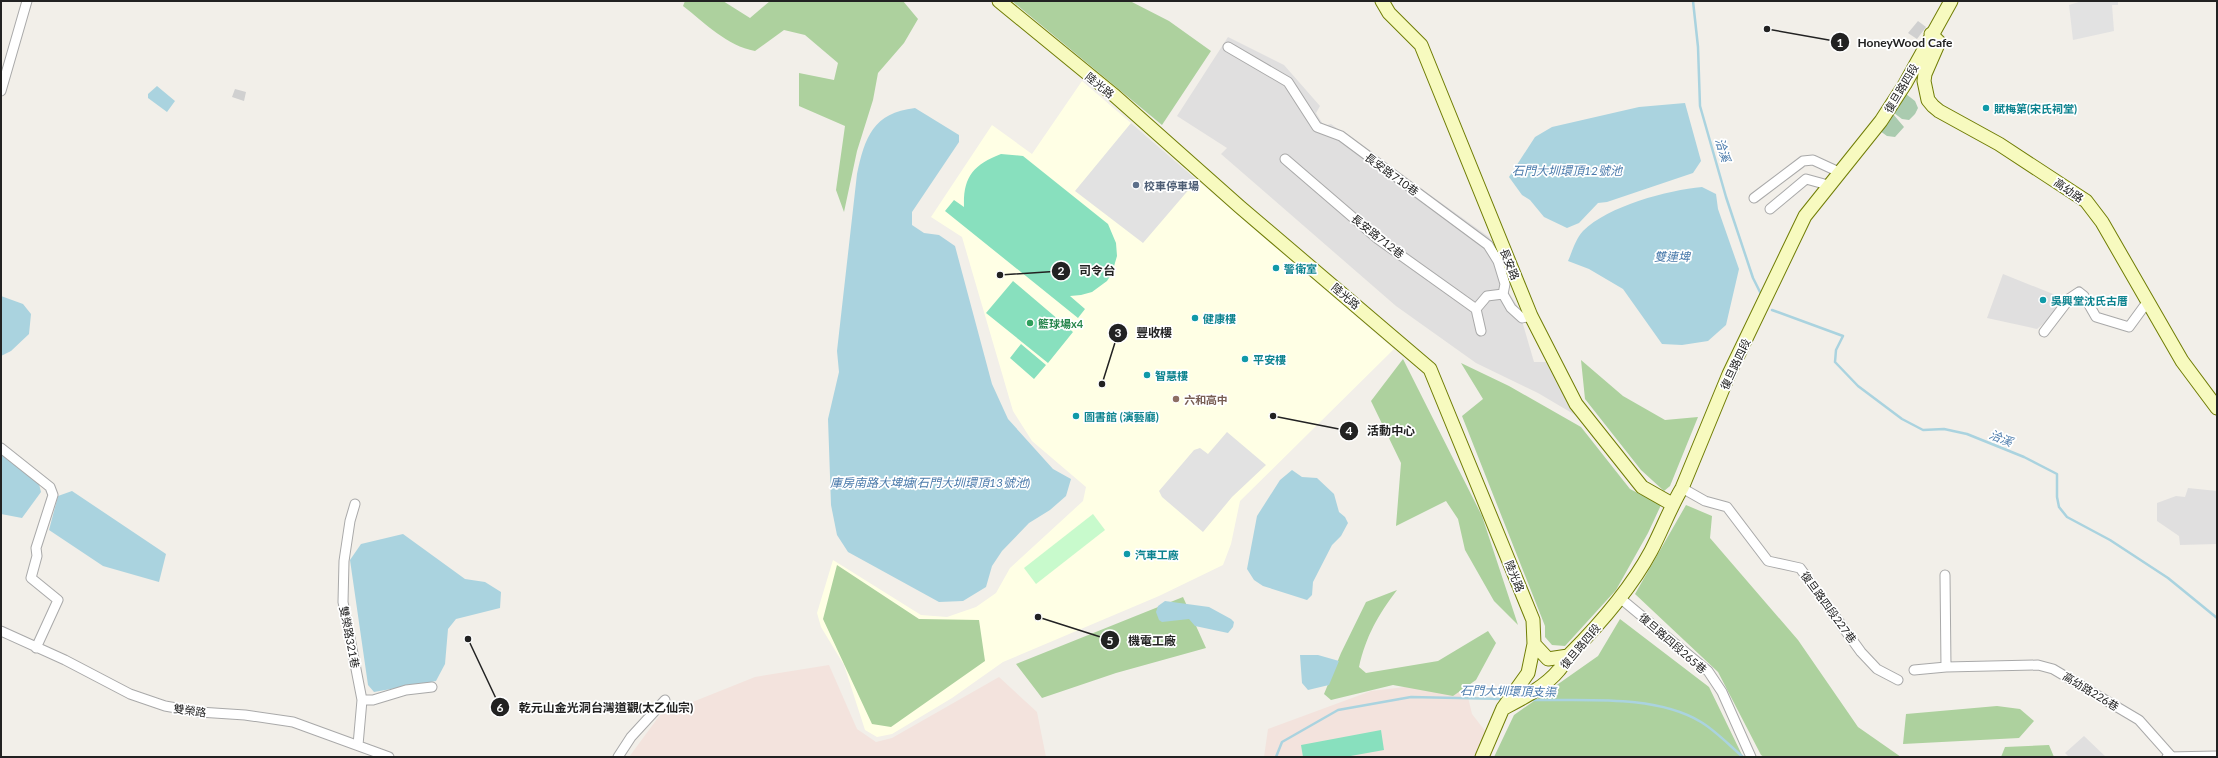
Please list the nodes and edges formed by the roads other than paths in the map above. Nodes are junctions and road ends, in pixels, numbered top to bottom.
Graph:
1 (27, 1) edge
2 (999, 1) edge
3 (1382, 1) edge
4 (1951, 1) edge
5 (1931, 34) junction
6 (1228, 47) dead end
7 (1, 91) edge
8 (1284, 159) dead end
9 (1839, 172) junction
10 (1828, 185) junction
11 (1754, 198) dead end
12 (1770, 209) dead end
13 (1503, 294) junction
14 (2148, 301) junction
15 (1476, 308) junction
16 (1532, 316) junction
17 (1480, 331) dead end
18 (2044, 332) dead end
19 (2217, 408) edge
20 (1, 448) edge
21 (1682, 488) junction
22 (355, 504) dead end
23 (1672, 504) junction
24 (1945, 575) dead end
25 (1620, 598) junction
26 (1, 631) edge
27 (1534, 644) junction
28 (36, 648) junction
29 (1568, 656) junction
30 (1946, 667) junction
31 (1914, 670) dead end
32 (1898, 680) dead end
33 (432, 687) dead end
34 (362, 700) junction
35 (665, 700) dead end
36 (1503, 708) junction
37 (358, 745) junction
38 (2217, 756) edge
39 (389, 757) edge
40 (618, 757) edge
41 (1482, 757) edge
42 (1751, 757) edge
43 (2169, 757) edge

1 - 7 street
2 - 27 street, 陸光路
3 - 16 street, 長安路
4 - 5 street, 復旦路四段
5 - 9 street, 復旦路四段
5 - 14 street, 高幼路
6 - 13 street, 長安路710巷
8 - 15 street, 長安路712巷
9 - 10 street, 復旦路四段
9 - 11 street
10 - 12 street
10 - 21 street, 復旦路四段
13 - 15 street
13 - 16 street
14 - 18 street
14 - 19 street, 高幼路
15 - 17 street
16 - 23 street, 長安路
20 - 28 street
21 - 23 street, 復旦路四段
21 - 32 street, 復旦路四段227巷
22 - 34 street, 雙榮路321巷
23 - 25 street, 復旦路四段
24 - 30 street
25 - 29 street, 復旦路四段
25 - 42 street, 復旦路四段265巷
26 - 28 street, 雙榮路
27 - 29 street
27 - 36 street, 陸光路
28 - 37 street, 雙榮路
29 - 36 street, 復旦路四段
30 - 31 street, 高幼路226巷
30 - 43 street, 高幼路226巷
33 - 34 street
34 - 37 street, 雙榮路321巷
35 - 40 street
36 - 41 street, 陸光路
37 - 39 street, 雙榮路
38 - 43 street, 高幼路226巷

